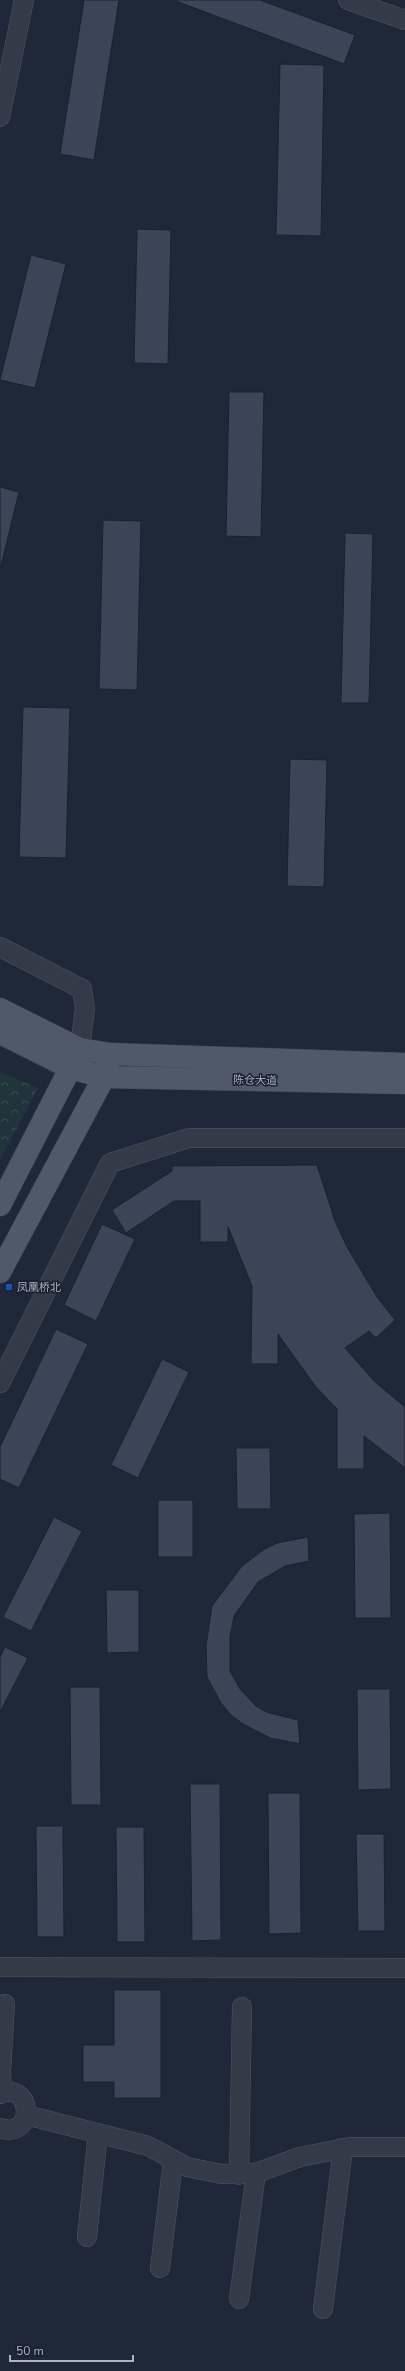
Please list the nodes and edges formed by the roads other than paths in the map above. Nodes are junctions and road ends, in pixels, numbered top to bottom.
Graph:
1 (24, 0) edge
2 (348, 0) edge
3 (405, 20) edge
4 (0, 117) edge
5 (0, 947) edge
6 (0, 1009) edge
7 (0, 1033) edge
8 (80, 1049) junction
9 (111, 1054) junction
10 (405, 1064) edge
11 (70, 1068) junction
12 (104, 1077) junction
13 (405, 1083) edge
14 (405, 1138) edge
15 (0, 1205) edge
16 (0, 1272) edge
17 (0, 1383) edge
18 (0, 1968) edge
19 (405, 1968) edge
20 (5, 2004) dead end
21 (242, 2007) dead end
22 (1, 2094) edge
23 (26, 2115) junction
24 (0, 2128) edge
25 (98, 2133) junction
26 (405, 2147) edge
27 (343, 2148) junction
28 (173, 2161) junction
29 (247, 2174) junction
30 (87, 2237) dead end
31 (160, 2268) dead end
32 (240, 2299) dead end
33 (323, 2309) dead end

1 - 4 street
2 - 3 street
5 - 8 street
6 - 8 main road, 陈仓大道
7 - 11 main road, 陈仓大道
8 - 9 main road, 陈仓大道
8 - 11 main road
9 - 10 main road, 陈仓大道
9 - 12 main road
11 - 12 main road, 陈仓大道
11 - 15 main road
12 - 13 main road, 陈仓大道
12 - 16 main road
14 - 17 street
18 - 19 street
20 - 22 street
21 - 29 street
22 - 23 street
23 - 24 street
23 - 25 street
25 - 28 street
25 - 30 street
26 - 27 street
27 - 29 street
27 - 33 street
28 - 29 street
28 - 31 street
29 - 32 street

